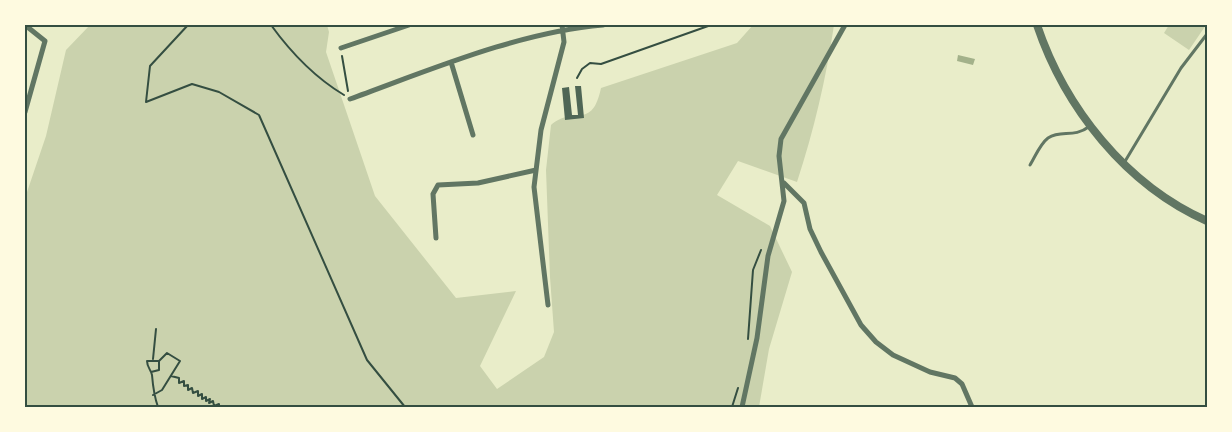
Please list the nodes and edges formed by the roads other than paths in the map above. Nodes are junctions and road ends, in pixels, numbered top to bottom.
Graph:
1 (25, 25) edge
2 (409, 25) edge
3 (603, 25) edge
4 (845, 25) edge
5 (1037, 25) edge
6 (562, 27) edge
7 (1207, 34) edge
8 (341, 48) road end
9 (451, 62) junction
10 (350, 99) road end
11 (25, 112) edge
12 (1090, 126) junction
13 (473, 135) dead end
14 (1030, 164) dead end
15 (1124, 164) junction
16 (536, 170) junction
17 (784, 183) junction
18 (1207, 222) edge
19 (436, 238) dead end
20 (548, 304) dead end
21 (742, 407) edge
22 (972, 407) edge

1 - 11 street
2 - 8 street
3 - 6 street
4 - 17 street
5 - 12 street
6 - 9 street
6 - 16 street
7 - 15 lane
9 - 10 street
9 - 13 street
12 - 14 lane
12 - 15 street
15 - 18 street
16 - 19 street
16 - 20 street
17 - 21 street
17 - 22 street

